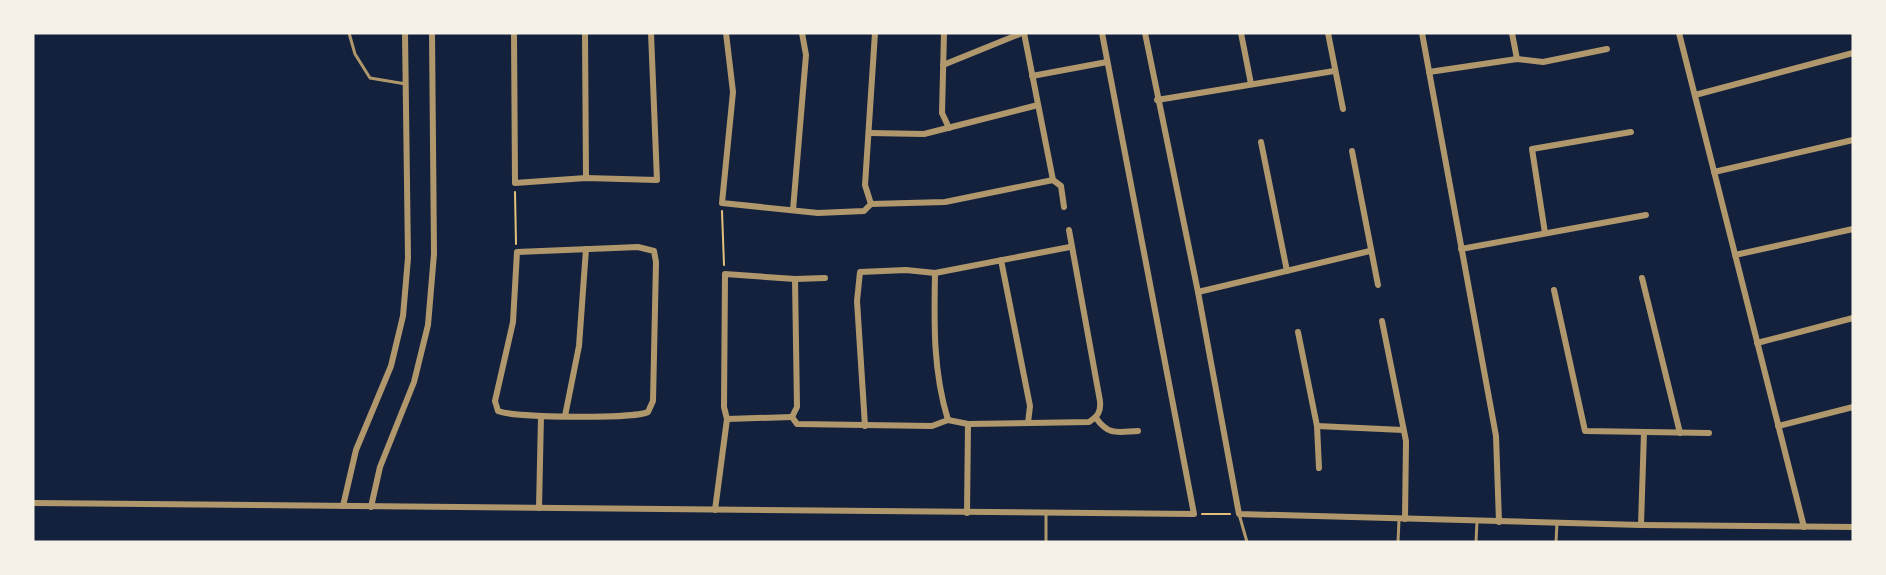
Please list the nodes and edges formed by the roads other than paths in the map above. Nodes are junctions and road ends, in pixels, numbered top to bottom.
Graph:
1 (349, 33) edge
2 (405, 33) edge
3 (432, 33) edge
4 (514, 33) edge
5 (585, 33) edge
6 (651, 33) edge
7 (726, 33) edge
8 (802, 33) edge
9 (875, 33) edge
10 (944, 33) edge
11 (1023, 33) edge
12 (1102, 33) edge
13 (1145, 33) edge
14 (1241, 33) edge
15 (1328, 33) edge
16 (1422, 33) edge
17 (1512, 33) edge
18 (1679, 33) edge
19 (1607, 49) dead end
20 (1853, 53) edge
21 (1517, 59) junction
22 (1107, 62) junction
23 (943, 65) junction
24 (1334, 71) junction
25 (1429, 72) junction
26 (1032, 76) junction
27 (406, 84) junction
28 (1251, 84) junction
29 (1695, 95) junction
30 (1157, 100) junction
31 (1038, 105) junction
32 (1343, 109) dead end
33 (949, 128) junction
34 (1631, 132) dead end
35 (870, 133) junction
36 (1853, 140) edge
37 (1261, 142) dead end
38 (1352, 151) dead end
39 (1714, 172) junction
40 (586, 178) junction
41 (1053, 180) junction
42 (871, 204) junction
43 (1064, 207) dead end
44 (793, 210) junction
45 (1646, 215) dead end
46 (1853, 229) edge
47 (1069, 230) dead end
48 (1545, 232) junction
49 (1070, 247) junction
50 (586, 249) junction
51 (1461, 249) junction
52 (1370, 251) junction
53 (1736, 255) junction
54 (1001, 260) junction
55 (1287, 271) junction
56 (935, 273) junction
57 (825, 278) dead end
58 (1642, 278) dead end
59 (795, 279) junction
60 (1378, 285) dead end
61 (1554, 291) dead end
62 (1198, 292) junction
63 (1853, 318) edge
64 (1382, 321) dead end
65 (1298, 332) dead end
66 (1757, 343) junction
67 (1853, 407) edge
68 (541, 416) junction
69 (565, 416) junction
70 (792, 417) junction
71 (1096, 418) junction
72 (727, 419) junction
73 (948, 420) junction
74 (1028, 423) junction
75 (968, 424) junction
76 (865, 426) junction
77 (1317, 426) junction
78 (1778, 426) junction
79 (1403, 430) junction
80 (1138, 431) dead end
81 (1644, 432) junction
82 (1680, 433) junction
83 (1709, 433) dead end
84 (1319, 468) dead end
85 (33, 503) edge
86 (343, 506) junction
87 (371, 507) junction
88 (539, 508) junction
89 (715, 510) junction
90 (967, 513) junction
91 (1046, 513) junction
92 (1239, 514) junction
93 (1402, 519) junction
94 (1477, 521) junction
95 (1499, 522) junction
96 (1557, 523) junction
97 (1641, 525) junction
98 (1804, 527) junction
99 (1853, 528) edge
100 (1046, 542) edge
101 (1247, 542) edge
102 (1398, 542) edge
103 (1476, 542) edge
104 (1556, 542) edge

1 - 27 lane
2 - 27 street
3 - 87 street
4 - 40 street
5 - 40 street
6 - 40 street
7 - 44 street
8 - 44 street
9 - 35 street
10 - 23 street
11 - 23 street
11 - 26 street
12 - 22 street
13 - 30 street
14 - 28 street
15 - 24 street
16 - 25 street
17 - 21 street
18 - 29 street
19 - 21 street
20 - 29 street
21 - 25 street
22 - 26 street
22 - 91 street
23 - 33 street
24 - 28 street
24 - 32 street
25 - 51 street
26 - 31 street
27 - 86 street
28 - 30 street
29 - 39 street
30 - 62 street
31 - 33 street
31 - 41 street
33 - 35 street
34 - 48 street
35 - 42 street
36 - 39 street
37 - 55 street
38 - 52 street
39 - 53 street
41 - 42 street
41 - 43 street
42 - 44 street
45 - 48 street
46 - 53 street
47 - 49 street
48 - 51 street
49 - 54 street
49 - 71 street
50 - 68 street
50 - 69 street
50 - 69 street
51 - 95 street
52 - 55 street
52 - 60 street
53 - 66 street
54 - 56 street
54 - 74 street
55 - 62 street
56 - 73 street
56 - 76 street
57 - 59 street
58 - 82 street
59 - 70 street
59 - 72 street
61 - 81 street
62 - 92 street
63 - 66 street
64 - 79 street
65 - 77 street
66 - 78 street
67 - 78 street
68 - 69 street
68 - 88 street
70 - 72 street
70 - 76 street
71 - 74 street
71 - 80 street
72 - 89 street
73 - 75 street
73 - 76 street
74 - 75 street
75 - 90 street
77 - 79 street
77 - 84 street
78 - 98 street
79 - 93 street
81 - 82 street
81 - 97 street
82 - 83 street
85 - 86 street
86 - 87 street
87 - 88 street
88 - 89 street
89 - 90 street
90 - 91 street
91 - 100 lane
92 - 93 street
92 - 101 lane
93 - 94 street
93 - 102 lane
94 - 95 street
94 - 103 lane
95 - 96 street
96 - 97 street
96 - 104 lane
97 - 98 street
98 - 99 street

